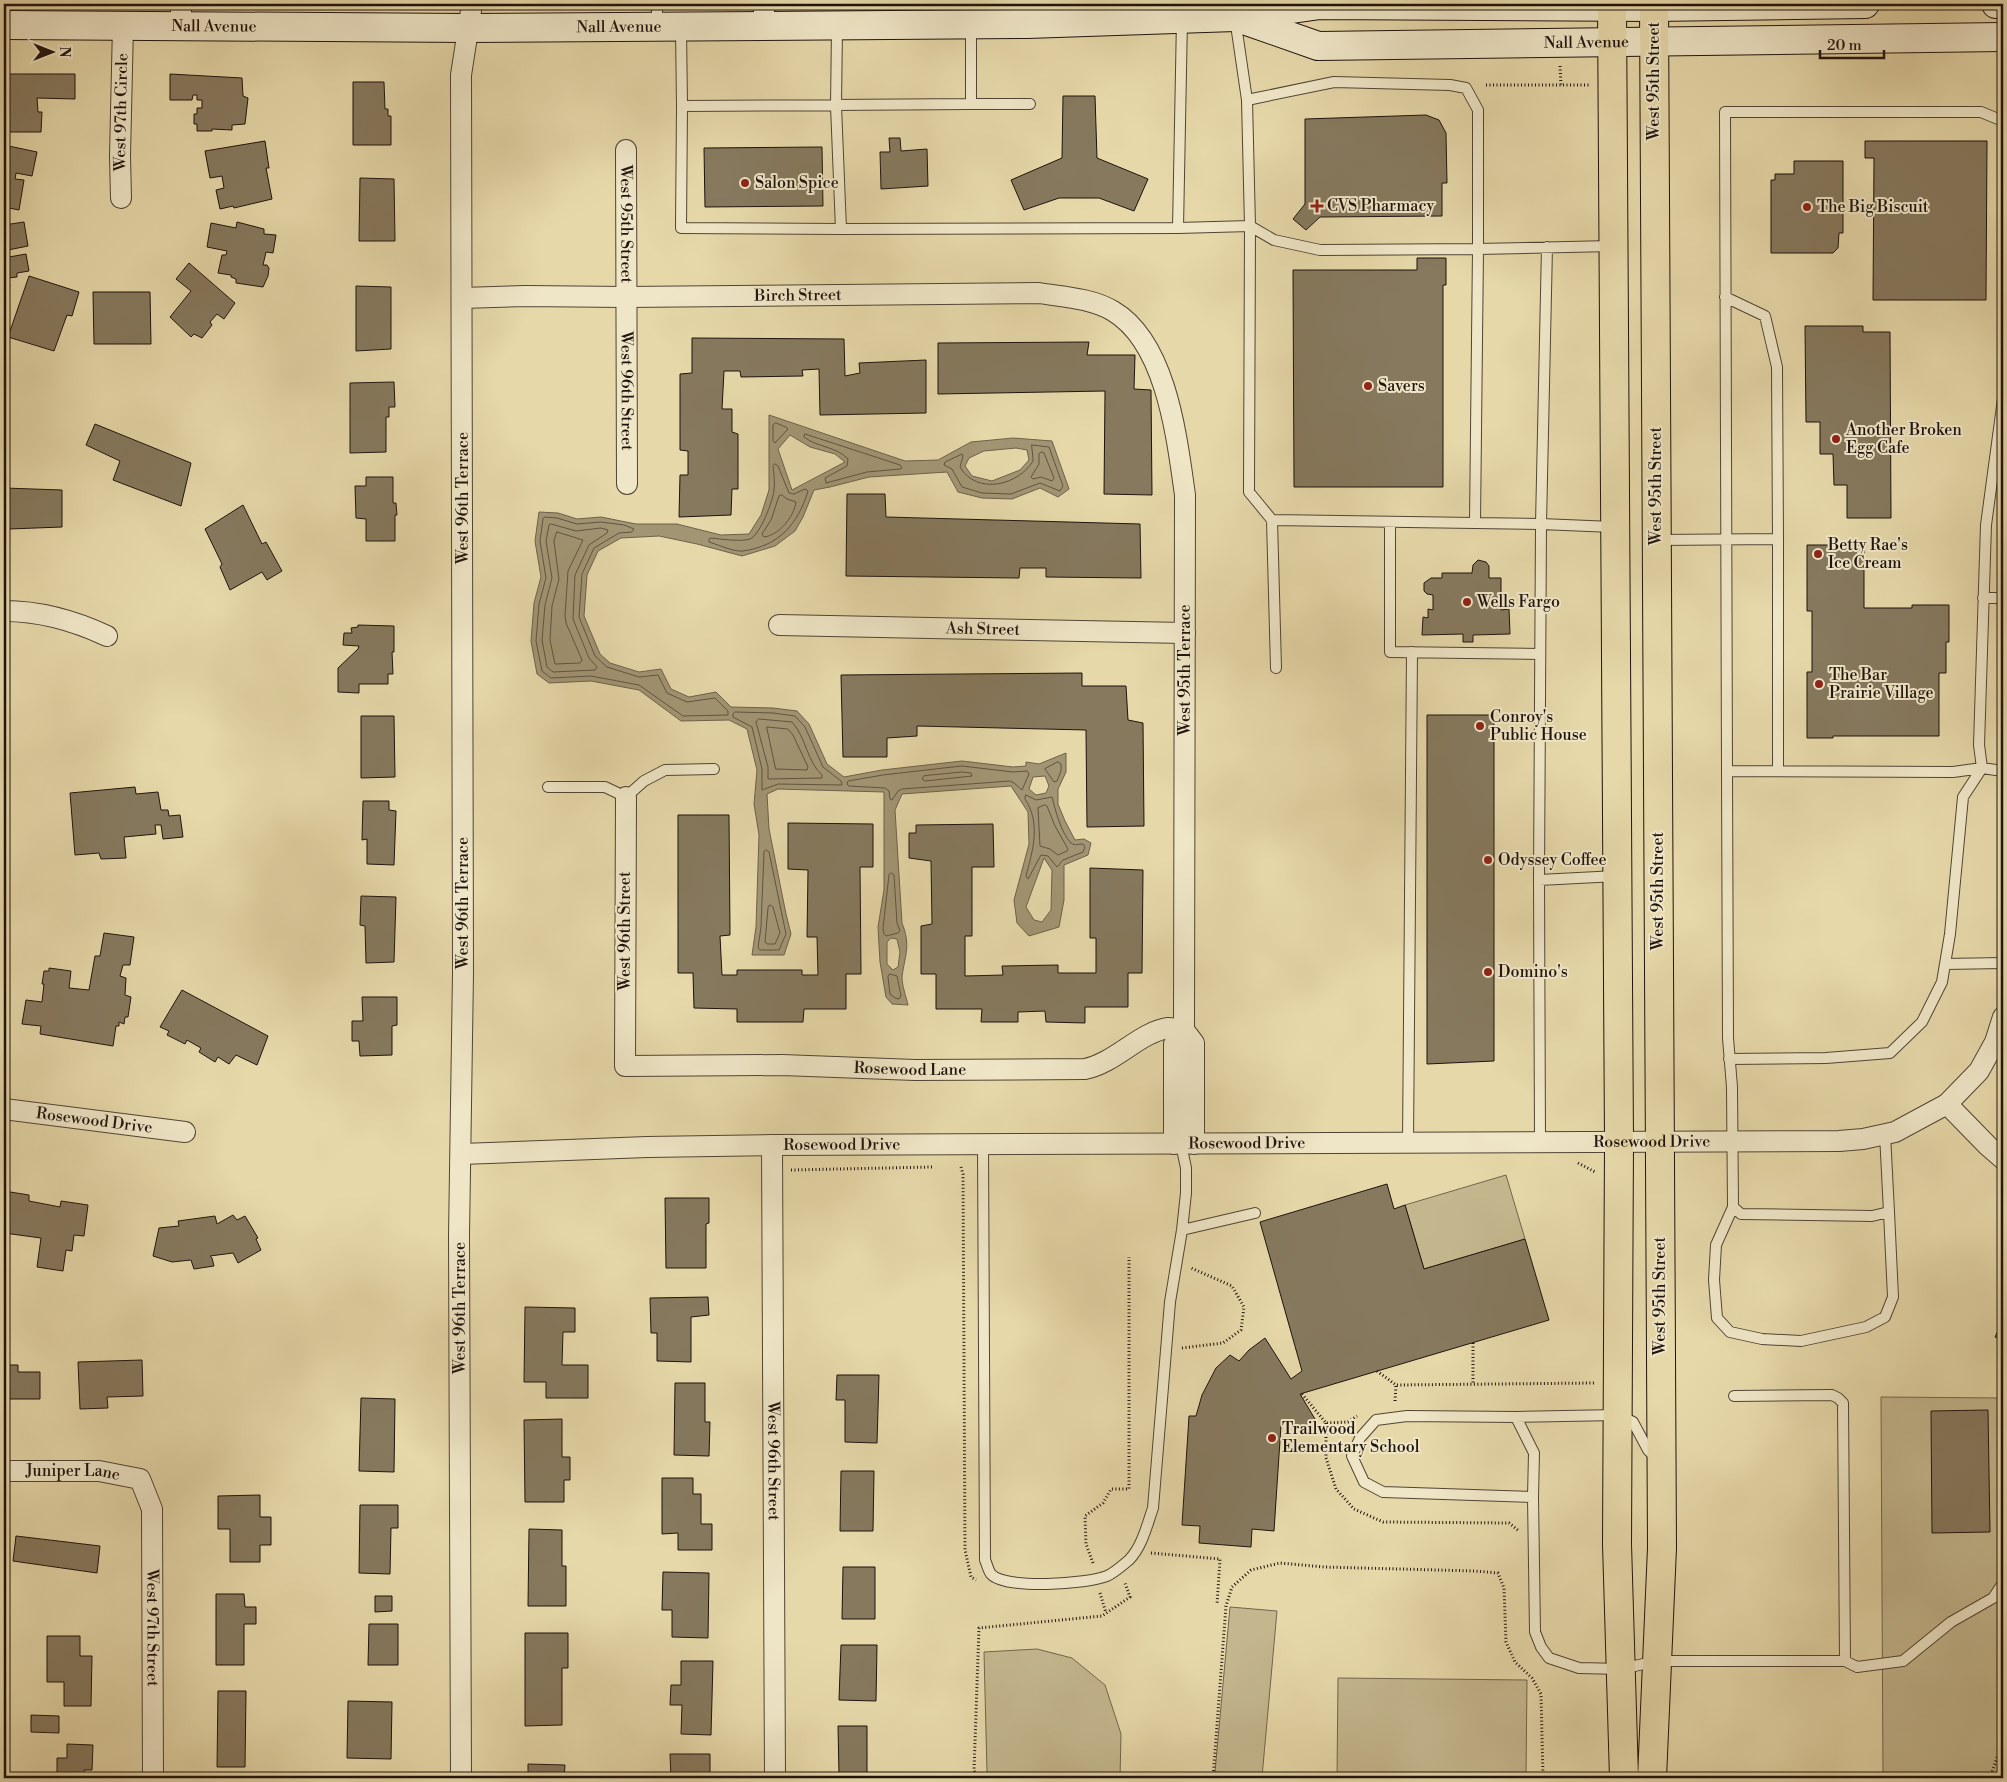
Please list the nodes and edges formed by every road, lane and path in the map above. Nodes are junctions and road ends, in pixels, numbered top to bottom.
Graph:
1 (1865, 4) edge
2 (1996, 4) edge
3 (1612, 5) edge
4 (1654, 5) edge
5 (2003, 5) edge
6 (181, 15) edge
7 (764, 15) edge
8 (470, 16) edge
9 (1235, 17) junction
10 (1182, 18) junction
11 (665, 19) edge
12 (971, 24) junction
13 (4, 25) edge
14 (122, 26) junction
15 (837, 26) junction
16 (2003, 37) edge
17 (1612, 42) junction
18 (1654, 42) junction
19 (1560, 65) dead end
20 (1486, 85) dead end
21 (1561, 85) junction
22 (1590, 85) dead end
23 (1247, 100) junction
24 (971, 104) junction
25 (1030, 104) dead end
26 (682, 106) junction
27 (836, 106) junction
28 (2003, 121) edge
29 (626, 150) dead end
30 (121, 198) dead end
31 (1250, 226) junction
32 (1178, 228) junction
33 (841, 229) junction
34 (1613, 246) junction
35 (1547, 247) junction
36 (1478, 249) junction
37 (625, 297) junction
38 (1725, 297) junction
39 (462, 298) junction
40 (1126, 322) joint
41 (2003, 399) edge
42 (627, 484) dead end
43 (1272, 520) junction
44 (1390, 522) junction
45 (1475, 523) junction
46 (1541, 524) junction
47 (1615, 527) junction
48 (1726, 539) junction
49 (1778, 539) junction
50 (1656, 540) junction
51 (1984, 598) junction
52 (2003, 598) edge
53 (4, 611) edge
54 (779, 625) dead end
55 (1185, 633) junction
56 (107, 636) dead end
57 (1412, 652) junction
58 (1540, 654) junction
59 (1276, 668) dead end
60 (1982, 768) junction
61 (714, 769) dead end
62 (1727, 771) junction
63 (1778, 771) junction
64 (2003, 771) edge
65 (548, 787) dead end
66 (626, 797) junction
67 (1617, 876) junction
68 (1539, 880) junction
69 (1945, 964) junction
70 (2003, 964) edge
71 (2003, 1017) edge
72 (1184, 1030) junction
73 (1729, 1059) junction
74 (624, 1066) joint
75 (1947, 1104) junction
76 (4, 1109) edge
77 (185, 1132) dead end
78 (1885, 1134) junction
79 (1733, 1141) junction
80 (1540, 1142) junction
81 (1619, 1142) junction
82 (1659, 1142) junction
83 (1408, 1143) junction
84 (983, 1144) junction
85 (1183, 1144) junction
86 (772, 1145) junction
87 (461, 1154) junction
88 (2003, 1159) edge
89 (961, 1167) dead end
90 (1737, 1211) junction
91 (1889, 1212) junction
92 (1255, 1213) dead end
93 (1182, 1230) junction
94 (1129, 1257) dead end
95 (1186, 1275) dead end
96 (1473, 1343) dead end
97 (1176, 1349) dead end
98 (1377, 1371) dead end
99 (1601, 1383) dead end
100 (1473, 1384) junction
101 (1396, 1385) junction
102 (1302, 1394) dead end
103 (1734, 1396) dead end
104 (1388, 1403) dead end
105 (1365, 1411) dead end
106 (1618, 1415) junction
107 (1516, 1417) junction
108 (1326, 1423) junction
109 (1662, 1463) junction
110 (4, 1471) edge
111 (140, 1479) joint
112 (1532, 1497) junction
113 (1519, 1540) dead end
114 (1145, 1553) dead end
115 (1093, 1563) dead end
116 (979, 1581) dead end
117 (2003, 1583) edge
118 (1098, 1588) dead end
119 (1129, 1592) dead end
120 (1217, 1605) dead end
121 (1106, 1613) junction
122 (1657, 1661) junction
123 (1845, 1661) junction
124 (1621, 1669) junction
125 (2003, 1740) edge
126 (153, 1778) edge
127 (461, 1778) edge
128 (775, 1778) edge
129 (978, 1778) edge
130 (1213, 1778) edge
131 (1543, 1778) edge
132 (1624, 1778) edge
133 (1652, 1778) edge
134 (1990, 1778) edge

1 - 4 main road, Nall Avenue
2 - 5 main road
3 - 4 main road, Nall Avenue
3 - 9 main road, Nall Avenue
3 - 17 main road
4 - 18 main road, West 95th Street
6 - 8 main road, Nall Avenue
6 - 14 main road, Nall Avenue
7 - 11 main road, Nall Avenue
7 - 15 main road, Nall Avenue
8 - 11 main road, Nall Avenue
8 - 39 street, West 96th Terrace
9 - 10 main road, Nall Avenue
9 - 17 main road, Nall Avenue
9 - 23 lane
10 - 12 main road, Nall Avenue
10 - 32 lane
11 - 26 lane
12 - 15 main road, Nall Avenue
12 - 24 lane
13 - 14 main road, Nall Avenue
14 - 30 street, West 97th Circle
15 - 27 lane
16 - 18 main road, Nall Avenue
17 - 18 main road, Nall Avenue
17 - 34 main road
18 - 50 main road, West 95th Street
19 - 21 path
20 - 21 path
21 - 22 path
23 - 31 lane
23 - 36 lane
24 - 25 lane
24 - 27 lane
26 - 27 lane
26 - 33 lane
27 - 33 lane
28 - 38 lane
29 - 37 street, West 95th Street
31 - 32 lane
31 - 36 lane
31 - 43 lane
32 - 33 lane
34 - 35 lane
34 - 47 main road
35 - 36 lane
35 - 46 lane
36 - 45 lane
37 - 39 street, Birch Street
37 - 40 street, Birch Street
37 - 42 street, West 96th Street
38 - 48 lane
38 - 49 lane
39 - 87 street, West 96th Terrace
40 - 55 street, West 95th Terrace
41 - 51 lane
43 - 44 lane
43 - 59 lane
44 - 45 lane
44 - 57 lane
45 - 46 lane
46 - 47 lane
46 - 58 lane
47 - 67 main road
48 - 49 lane
48 - 50 lane
48 - 62 lane
49 - 63 lane
50 - 82 main road, West 95th Street
51 - 52 lane
51 - 60 lane
53 - 56 street
54 - 55 street, Ash Street
55 - 72 street, West 95th Terrace
57 - 58 lane
57 - 83 lane
58 - 68 lane
60 - 63 lane
60 - 64 lane
60 - 69 lane
61 - 66 lane
62 - 63 lane
62 - 73 lane
65 - 66 lane
66 - 74 street, West 96th Street
67 - 68 lane
67 - 81 main road
68 - 80 lane
69 - 70 lane
69 - 73 lane
71 - 75 street, Rosewood Drive
72 - 74 street, Rosewood Lane
72 - 85 street, West 95th Terrace
73 - 79 lane
75 - 78 street, Rosewood Drive
75 - 88 street
76 - 77 street, Rosewood Drive
78 - 79 street, Rosewood Drive
78 - 91 lane
79 - 82 street, Rosewood Drive
79 - 90 lane
80 - 81 street, Rosewood Drive
80 - 83 street, Rosewood Drive
81 - 82 street, Rosewood Drive
81 - 106 main road
82 - 109 main road, West 95th Street
83 - 85 street, Rosewood Drive
84 - 85 street, Rosewood Drive
84 - 86 street, Rosewood Drive
84 - 93 lane
85 - 93 lane
86 - 87 street, Rosewood Drive
86 - 128 street, West 96th Street
87 - 127 street, West 96th Terrace
89 - 116 path
90 - 91 lane
90 - 91 lane
92 - 93 lane
94 - 115 path
95 - 97 path
96 - 100 path
98 - 101 path
99 - 100 path
100 - 101 path
101 - 104 path
102 - 108 path
103 - 123 lane
105 - 108 path
106 - 107 lane
106 - 109 lane
106 - 124 main road
107 - 112 lane
107 - 112 lane
108 - 113 path
109 - 122 main road, West 95th Street
110 - 111 street, Juniper Lane
111 - 126 street, West 97th Street
112 - 124 lane
114 - 120 path
117 - 123 lane
118 - 121 path
119 - 121 path
121 - 129 path
122 - 123 lane
122 - 124 lane
122 - 133 main road, West 95th Street
124 - 132 main road
125 - 134 path
130 - 131 path

